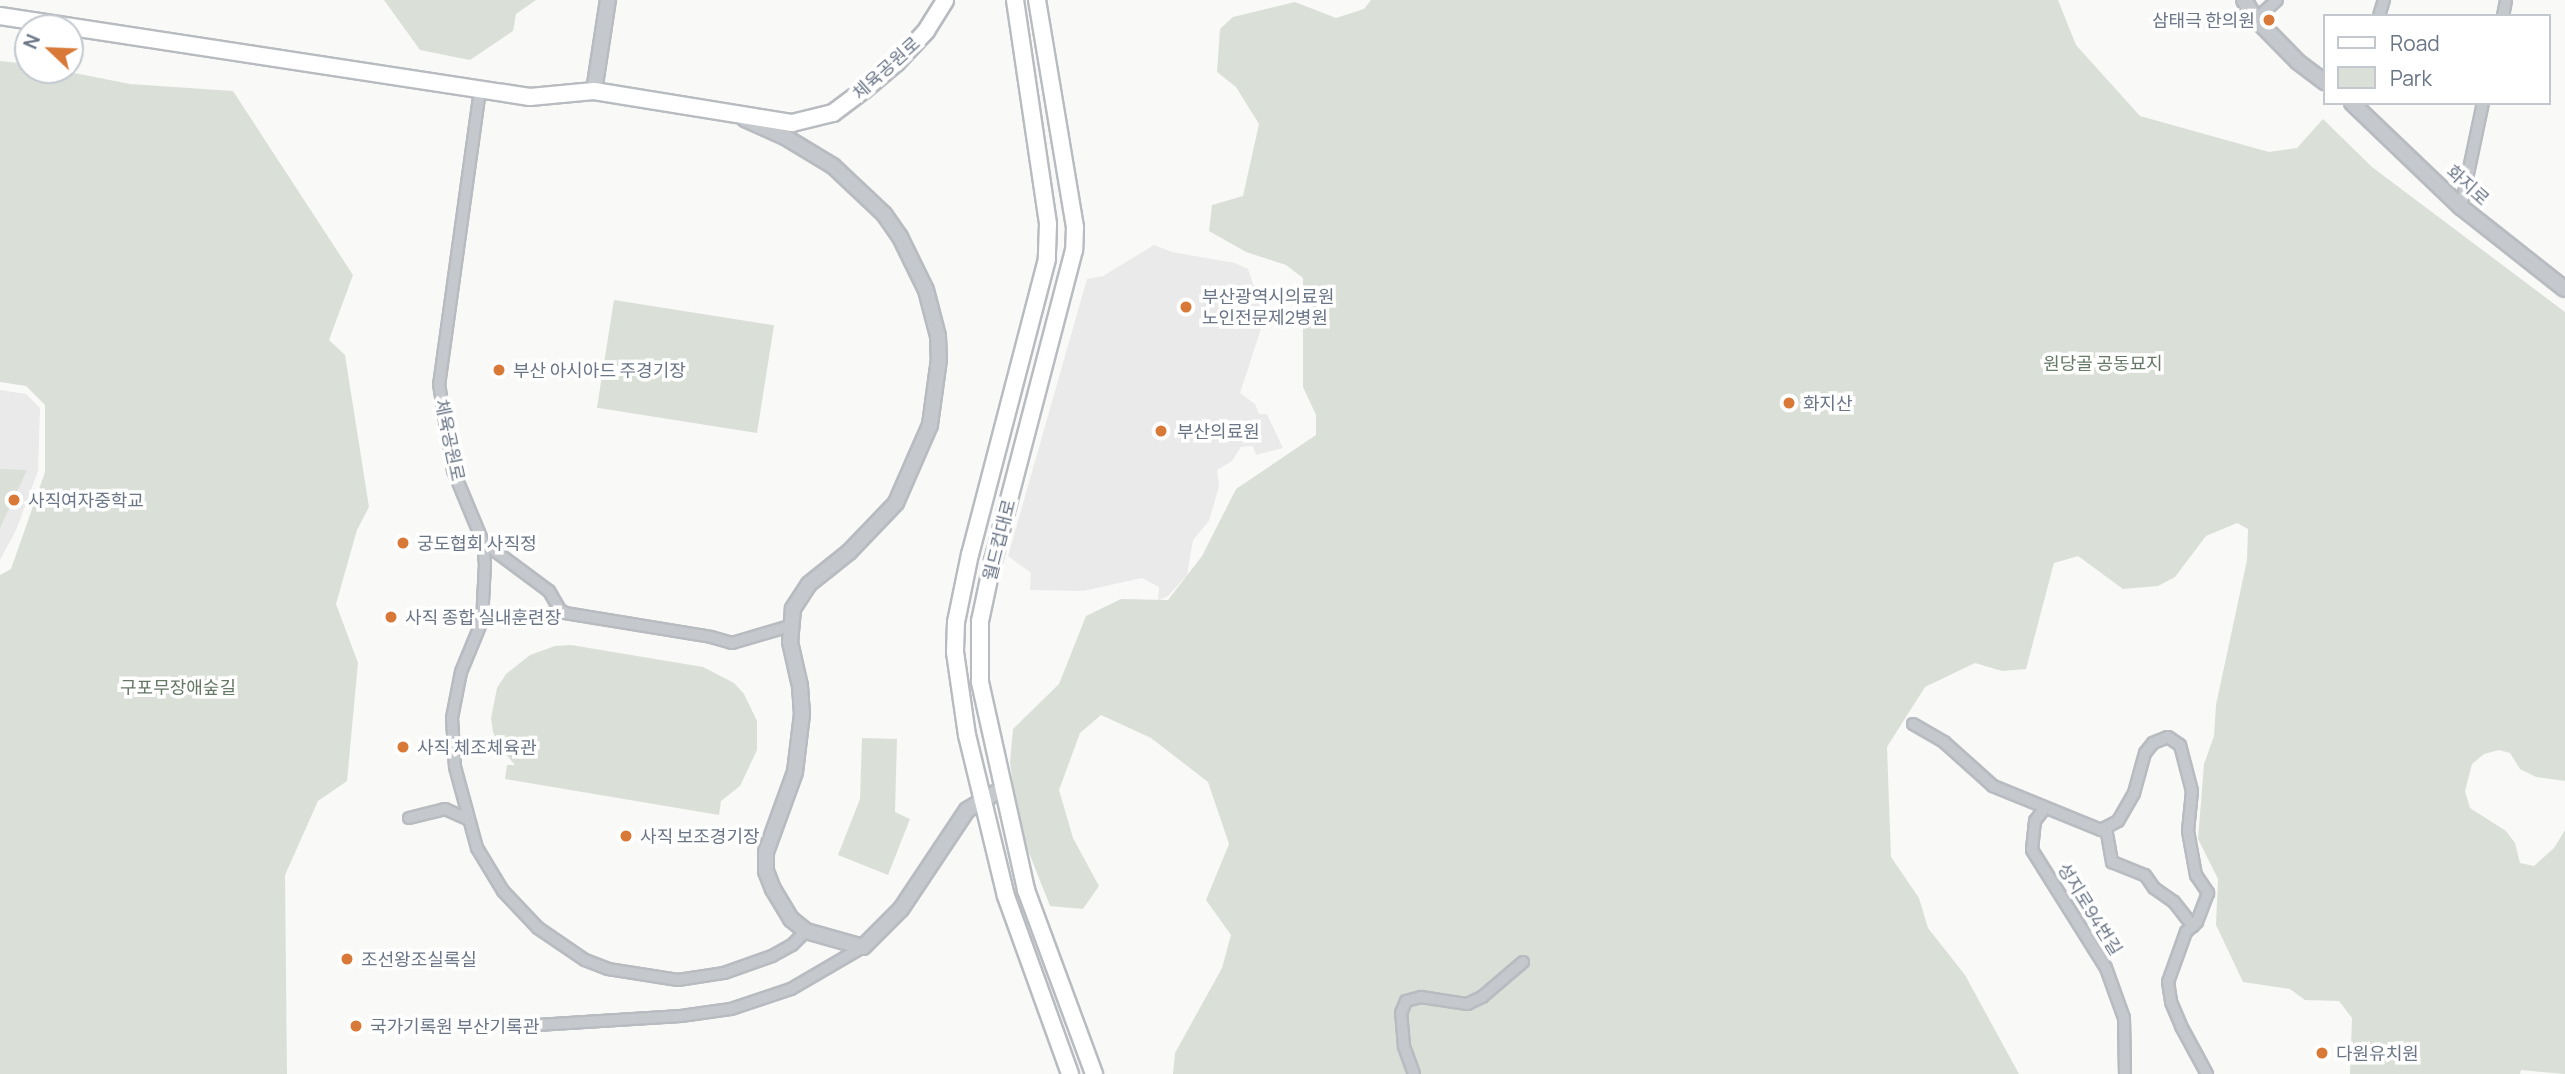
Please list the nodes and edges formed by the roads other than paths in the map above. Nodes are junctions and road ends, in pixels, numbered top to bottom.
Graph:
1 (608, 0) edge
2 (945, 0) edge
3 (1015, 0) edge
4 (1037, 0) edge
5 (2244, 0) edge
6 (2277, 0) edge
7 (0, 16) edge
8 (2256, 19) junction
9 (2324, 81) edge
10 (480, 90) junction
11 (594, 91) junction
12 (2354, 105) edge
13 (2483, 105) edge
14 (738, 117) junction
15 (2460, 206) junction
16 (2565, 289) edge
17 (483, 542) junction
18 (790, 626) junction
19 (1913, 724) dead end
20 (1002, 789) junction
21 (981, 800) junction
22 (2044, 809) junction
23 (409, 818) dead end
24 (467, 819) junction
25 (2106, 828) junction
26 (2193, 926) junction
27 (806, 931) junction
28 (863, 947) junction
29 (1523, 962) dead end
30 (537, 1025) dead end
31 (1070, 1074) edge
32 (1094, 1074) edge
33 (1414, 1074) edge
34 (2125, 1074) edge
35 (2207, 1074) edge

1 - 11 street
2 - 14 main road, 체육공원로
3 - 21 main road, 월드컵대로
4 - 20 main road, 월드컵대로
5 - 8 street
6 - 8 street
7 - 10 main road, 체육공원로
8 - 9 street
10 - 11 main road, 체육공원로
10 - 17 street, 체육공원로
11 - 14 main road, 체육공원로
12 - 15 street, 화지로
13 - 15 street
14 - 18 street
15 - 16 street, 화지로
17 - 18 street
17 - 24 street, 체육공원로
18 - 27 street
19 - 22 street
20 - 21 street
20 - 32 main road, 월드컵대로
21 - 28 street
21 - 31 main road, 월드컵대로
22 - 25 street
22 - 34 street, 성지로94번길
23 - 24 street
24 - 27 street, 체육공원로
25 - 26 street
25 - 26 street
26 - 35 street
27 - 28 street
28 - 30 street
29 - 33 street

